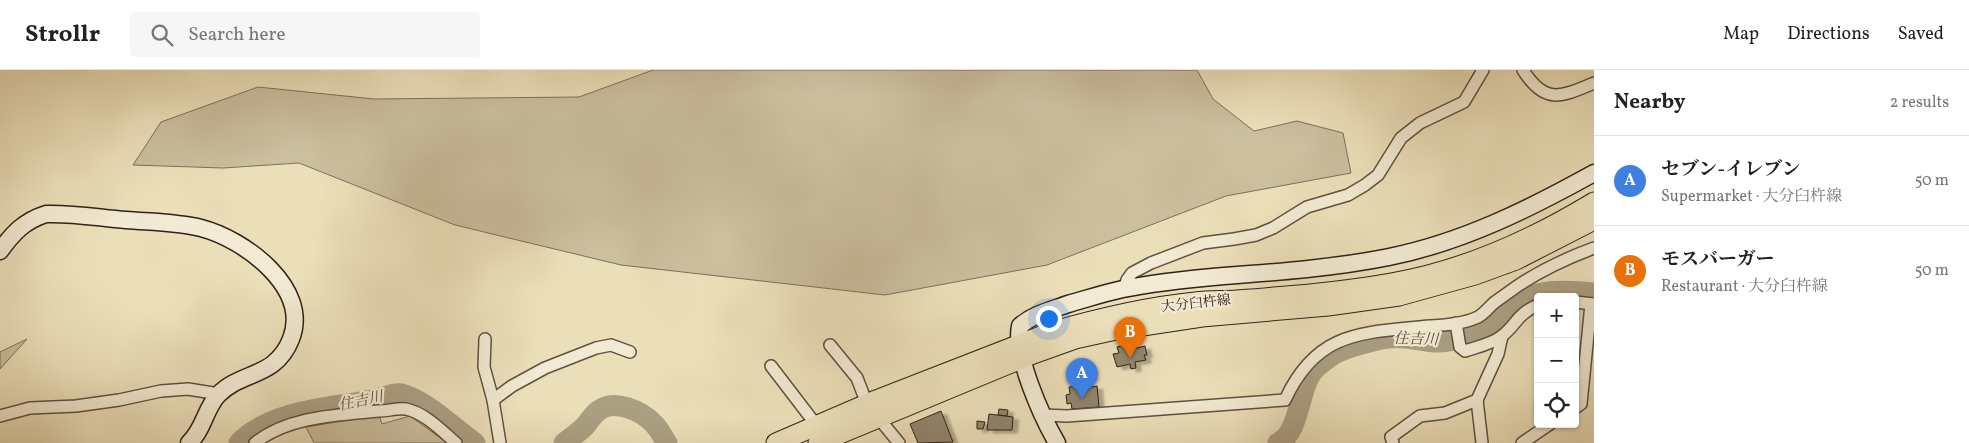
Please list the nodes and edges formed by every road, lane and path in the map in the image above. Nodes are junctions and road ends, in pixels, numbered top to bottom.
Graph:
1 (1483, 70) edge
2 (1523, 70) edge
3 (1594, 83) edge
4 (1594, 173) edge
5 (1594, 202) edge
6 (1588, 221) edge
7 (1594, 248) edge
8 (0, 250) edge
9 (1124, 289) junction
10 (1579, 302) edge
11 (1593, 304) edge
12 (1534, 307) edge
13 (1457, 327) junction
14 (1502, 336) junction
15 (484, 339) dead end
16 (830, 345) dead end
17 (1021, 351) junction
18 (630, 352) dead end
19 (771, 366) dead end
20 (219, 394) junction
21 (494, 400) junction
22 (1477, 400) junction
23 (1579, 405) edge
24 (873, 411) junction
25 (1043, 415) junction
26 (0, 416) edge
27 (1544, 428) edge
28 (810, 436) edge
29 (189, 443) edge
30 (255, 443) edge
31 (456, 443) edge
32 (500, 443) edge
33 (776, 443) edge
34 (899, 443) edge
35 (1057, 443) edge
36 (1393, 443) edge
37 (1482, 443) edge
38 (1522, 443) edge

1 - 9 street
2 - 3 street
4 - 9 street
5 - 6 main road, 大分臼杵線
6 - 17 main road, 大分臼杵線
7 - 13 street
8 - 20 street
9 - 17 street
10 - 11 street
11 - 23 street
12 - 14 street
13 - 14 street
13 - 25 street
14 - 22 street
15 - 21 street
16 - 24 street
17 - 24 main road, 大分臼杵線
17 - 25 street
18 - 21 street
19 - 28 street
20 - 26 street
20 - 29 street
21 - 32 street
22 - 36 street
22 - 37 street
24 - 28 main road, 大分臼杵線
24 - 34 street
25 - 35 street
27 - 38 street
28 - 33 main road, 大分臼杵線
30 - 31 street

